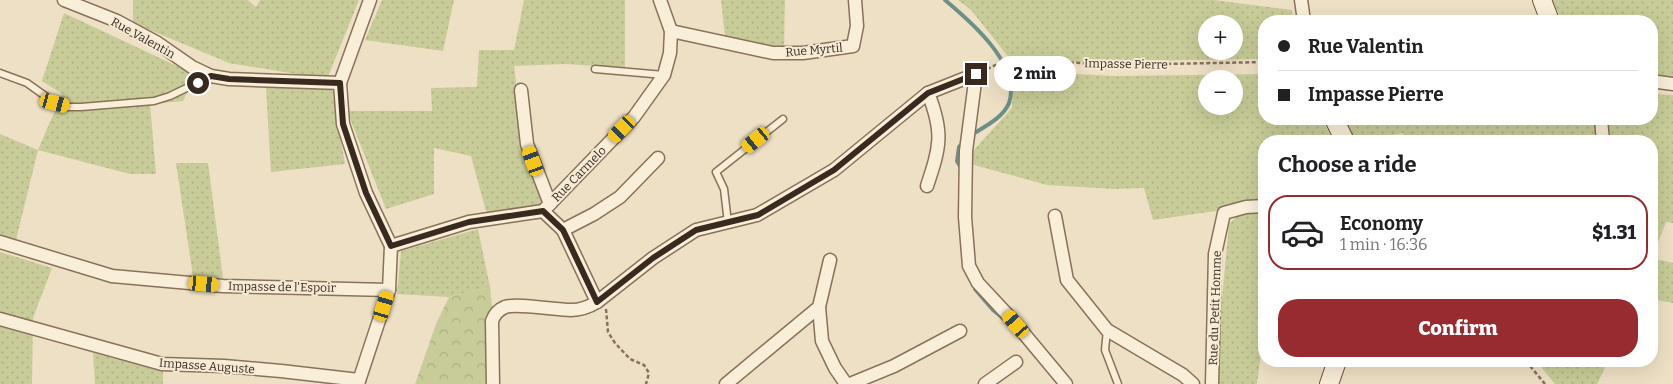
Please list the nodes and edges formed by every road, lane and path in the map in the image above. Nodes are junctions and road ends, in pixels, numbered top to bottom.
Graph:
1 (64, 0) edge
2 (370, 0) edge
3 (660, 0) edge
4 (855, 0) edge
5 (1301, 0) edge
6 (1542, 0) edge
7 (1303, 15) edge
8 (1548, 15) edge
9 (671, 31) junction
10 (1258, 62) edge
11 (595, 69) dead end
12 (0, 73) edge
13 (976, 74) junction
14 (664, 75) junction
15 (211, 76) junction
16 (1658, 82) edge
17 (340, 83) junction
18 (1673, 84) edge
19 (521, 90) dead end
20 (928, 93) junction
21 (783, 118) dead end
22 (658, 158) dead end
23 (927, 186) dead end
24 (1258, 206) edge
25 (546, 207) junction
26 (1055, 216) dead end
27 (728, 223) junction
28 (563, 230) junction
29 (0, 242) edge
30 (391, 246) junction
31 (830, 260) dead end
32 (389, 290) junction
33 (601, 299) junction
34 (819, 307) junction
35 (0, 319) edge
36 (1107, 330) junction
37 (960, 331) dead end
38 (1016, 362) dead end
39 (1335, 367) edge
40 (1531, 367) edge
41 (359, 382) edge
42 (493, 384) edge
43 (646, 384) edge
44 (726, 384) edge
45 (846, 384) edge
46 (850, 384) edge
47 (985, 384) edge
48 (1066, 384) edge
49 (1118, 384) edge
50 (1193, 384) edge
51 (1212, 384) edge
52 (1329, 384) edge
53 (1545, 384) edge

1 - 15 street, Rue Valentin
2 - 17 street
3 - 9 street, Rue Carmelo
4 - 9 street, Rue Myrtil
5 - 7 street
6 - 8 street
9 - 14 street, Rue Carmelo
10 - 13 path, Impasse Pierre
11 - 14 lane
12 - 15 lane
13 - 20 street
13 - 48 street
14 - 25 street, Rue Carmelo
15 - 17 street, Rue Valentin
16 - 18 street
17 - 30 street
19 - 25 street
20 - 23 street
20 - 27 street
21 - 27 lane
22 - 28 street
24 - 51 street, Rue du Petit Homme
25 - 28 street
25 - 30 street, Rue Carmelo
26 - 36 street
27 - 33 street
28 - 33 street
29 - 32 street, Impasse de l'Espoir
30 - 32 street
31 - 34 street
32 - 41 street
33 - 42 street
33 - 43 path
34 - 44 street
34 - 45 street
35 - 41 street, Impasse Auguste
36 - 49 lane
36 - 50 street
37 - 46 street
38 - 47 street
39 - 52 street
40 - 53 path

